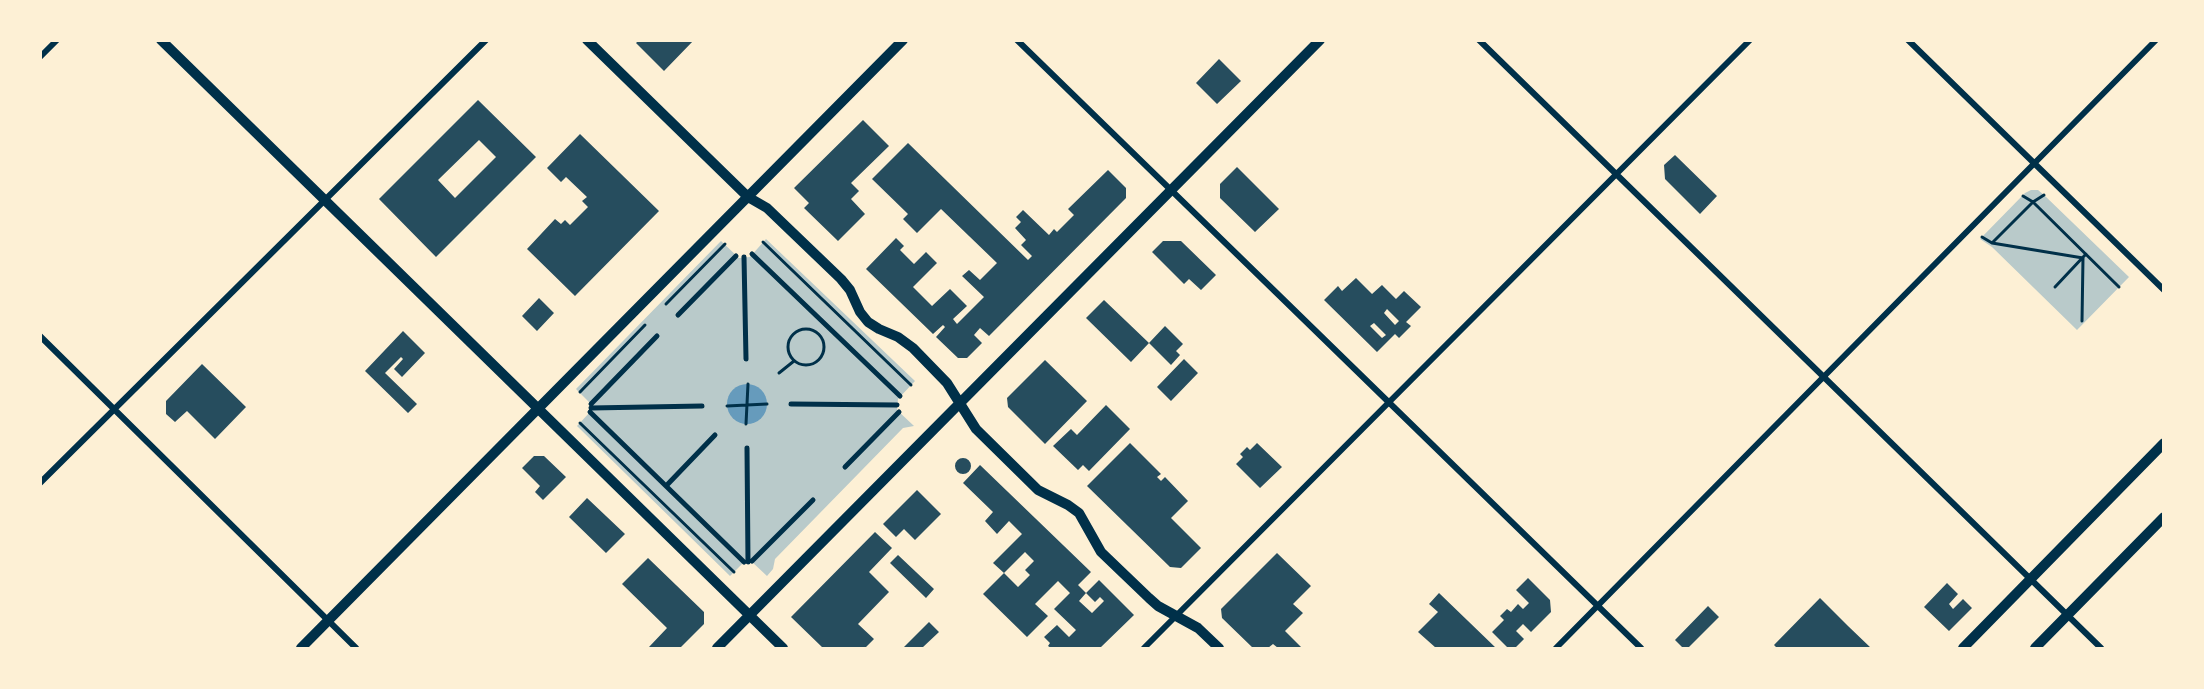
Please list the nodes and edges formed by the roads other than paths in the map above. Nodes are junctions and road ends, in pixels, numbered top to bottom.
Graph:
1 (57, 40) edge
2 (160, 40) edge
3 (486, 40) edge
4 (587, 40) edge
5 (903, 40) edge
6 (1017, 40) edge
7 (1320, 40) edge
8 (1479, 40) edge
9 (1750, 40) edge
10 (1908, 40) edge
11 (2156, 40) edge
12 (40, 57) edge
13 (2035, 164) junction
14 (1616, 175) junction
15 (1171, 191) junction
16 (748, 197) junction
17 (324, 201) junction
18 (752, 254) dead end
19 (736, 256) dead end
20 (744, 257) dead end
21 (2163, 290) edge
22 (678, 315) dead end
23 (40, 336) edge
24 (657, 336) dead end
25 (746, 359) dead end
26 (1824, 378) junction
27 (900, 396) dead end
28 (1389, 403) junction
29 (791, 404) dead end
30 (960, 404) junction
31 (897, 405) dead end
32 (702, 406) dead end
33 (590, 408) junction
34 (115, 409) junction
35 (538, 409) junction
36 (899, 412) dead end
37 (715, 435) dead end
38 (2163, 443) edge
39 (747, 448) dead end
40 (845, 467) dead end
41 (40, 483) edge
42 (666, 486) junction
43 (813, 500) dead end
44 (2163, 517) edge
45 (748, 562) junction
46 (2030, 580) junction
47 (1598, 607) junction
48 (2067, 615) junction
49 (749, 616) junction
50 (1176, 616) junction
51 (328, 621) junction
52 (301, 648) edge
53 (356, 648) edge
54 (717, 648) edge
55 (783, 648) edge
56 (1144, 648) edge
57 (1219, 648) edge
58 (1556, 648) edge
59 (1641, 648) edge
60 (1963, 648) edge
61 (2035, 648) edge
62 (2101, 648) edge

1 - 12 street
2 - 17 street
3 - 17 street
4 - 16 street
5 - 16 street
6 - 15 street
7 - 15 street
8 - 14 street
9 - 14 street
10 - 13 street
11 - 13 street
13 - 21 street
13 - 26 street
14 - 26 street
14 - 28 street
15 - 28 street
15 - 30 street
16 - 30 street
16 - 35 street
17 - 34 street
17 - 35 street
18 - 27 street
19 - 22 street
20 - 25 street
23 - 34 street
24 - 33 street
26 - 46 street
26 - 47 street
28 - 47 street
28 - 50 street
29 - 31 street
30 - 49 street
30 - 50 street
32 - 33 street
33 - 42 street
34 - 41 street
34 - 51 street
35 - 49 street
35 - 51 street
36 - 40 street
37 - 42 street
38 - 46 street
39 - 45 street
42 - 45 street
43 - 45 street
44 - 48 street
46 - 48 street
46 - 60 street
47 - 58 street
47 - 59 street
48 - 61 street
48 - 62 street
49 - 54 street
49 - 55 street
50 - 56 street
50 - 57 street
51 - 52 street
51 - 53 street

